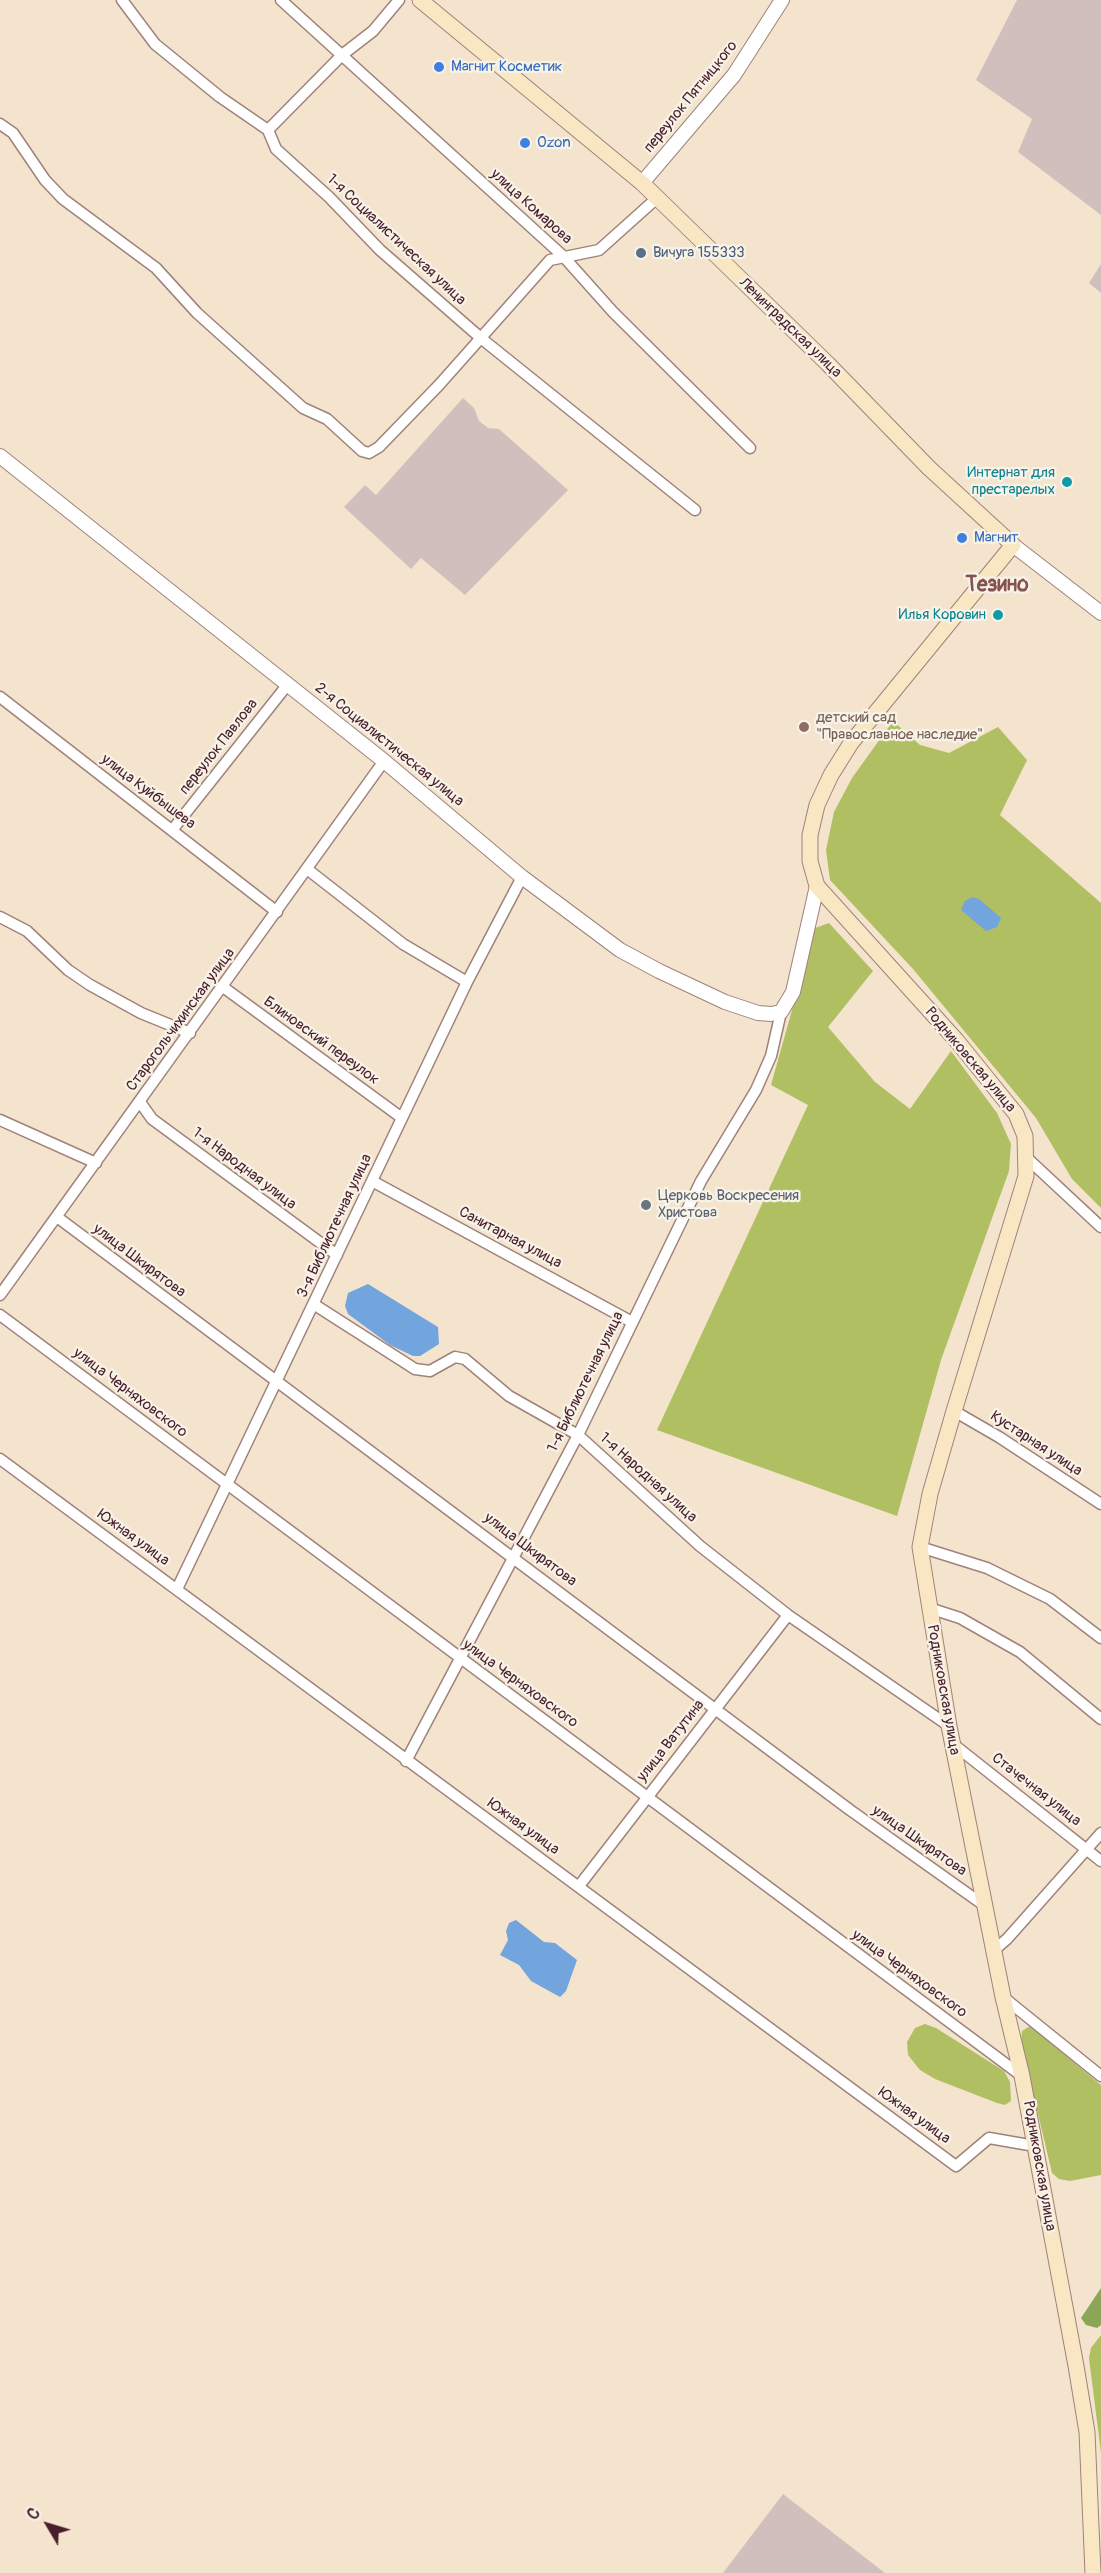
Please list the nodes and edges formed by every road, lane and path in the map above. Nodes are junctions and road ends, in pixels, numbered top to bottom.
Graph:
1 (122, 0) edge
2 (281, 0) edge
3 (399, 0) edge
4 (420, 0) edge
5 (782, 0) edge
6 (342, 55) junction
7 (0, 124) edge
8 (268, 130) junction
9 (642, 183) junction
10 (657, 198) junction
11 (563, 256) junction
12 (482, 339) junction
13 (750, 448) dead end
14 (0, 456) edge
15 (695, 510) dead end
16 (1012, 545) junction
17 (1101, 613) edge
18 (288, 684) junction
19 (0, 697) edge
20 (384, 761) junction
21 (173, 829) junction
22 (307, 869) junction
23 (522, 877) junction
24 (817, 886) junction
25 (277, 912) junction
26 (0, 917) edge
27 (467, 982) junction
28 (223, 987) junction
29 (781, 1012) junction
30 (190, 1033) junction
31 (140, 1102) junction
32 (402, 1118) junction
33 (0, 1120) edge
34 (1028, 1160) junction
35 (96, 1163) junction
36 (372, 1181) junction
37 (57, 1217) junction
38 (1101, 1227) edge
39 (337, 1255) junction
40 (0, 1293) edge
41 (315, 1305) junction
42 (0, 1314) edge
43 (632, 1322) junction
44 (276, 1381) junction
45 (954, 1411) junction
46 (578, 1435) junction
47 (0, 1459) edge
48 (229, 1485) junction
49 (1101, 1504) edge
50 (920, 1547) junction
51 (515, 1558) junction
52 (177, 1589) junction
53 (929, 1608) junction
54 (788, 1615) junction
55 (1101, 1638) edge
56 (460, 1659) junction
57 (715, 1708) junction
58 (1101, 1719) edge
59 (949, 1726) junction
60 (953, 1743) junction
61 (406, 1761) junction
62 (647, 1797) junction
63 (1101, 1833) edge
64 (1086, 1848) junction
65 (1101, 1861) edge
66 (579, 1886) junction
67 (985, 1906) junction
68 (993, 1951) junction
69 (1003, 1997) junction
70 (1023, 2076) junction
71 (1101, 2076) edge
72 (1035, 2146) junction
73 (1093, 2573) edge

1 - 8 street, 1-я Социалистическая улица
2 - 6 street, улица Комарова
3 - 6 street
4 - 9 main road, Ленинградская улица
5 - 9 street, переулок Пятницкого
6 - 8 street
6 - 11 street, улица Комарова
7 - 12 street
8 - 12 street, 1-я Социалистическая улица
9 - 10 main road, Ленинградская улица
10 - 11 street
10 - 16 main road, Ленинградская улица
11 - 12 street
11 - 13 street, улица Комарова
12 - 15 street, 1-я Социалистическая улица
14 - 18 street, 2-я Социалистическая улица
16 - 17 street, Ленинградская улица
16 - 24 main road
18 - 20 street, 2-я Социалистическая улица
18 - 21 street, переулок Павлова
19 - 21 street, улица Куйбышева
20 - 22 street, Старогольчихинская улица
20 - 23 street, 2-я Социалистическая улица
21 - 25 street, улица Куйбышева
22 - 25 street, Старогольчихинская улица
22 - 27 street
23 - 27 street, 3-я Библиотечная улица
23 - 29 street, 2-я Социалистическая улица
24 - 29 street
24 - 34 main road, Родниковская улица
25 - 28 street, Старогольчихинская улица
26 - 30 street
27 - 32 street, 3-я Библиотечная улица
28 - 30 street, Старогольчихинская улица
28 - 32 street, Блиновский переулок
29 - 43 street, 1-я Библиотечная улица
30 - 31 street, Старогольчихинская улица
31 - 35 street, Старогольчихинская улица
31 - 39 street, 1-я Народная улица
32 - 36 street, 3-я Библиотечная улица
33 - 35 street
34 - 38 street
34 - 45 main road, Родниковская улица
35 - 37 street, Старогольчихинская улица
36 - 39 street, 3-я Библиотечная улица
36 - 43 street, Санитарная улица
37 - 40 street, Старогольчихинская улица
37 - 44 street, улица Шкирятова
39 - 41 street, 3-я Библиотечная улица
41 - 44 street, 3-я Библиотечная улица
41 - 46 street, 1-я Народная улица
42 - 48 street, улица Черняховского
43 - 46 street, 1-я Библиотечная улица
44 - 48 street, 3-я Библиотечная улица
44 - 51 street, улица Шкирятова
45 - 49 street, Кустарная улица
45 - 50 main road, Родниковская улица
46 - 51 street, 1-я Библиотечная улица
46 - 54 street, 1-я Народная улица
47 - 52 street, Южная улица
48 - 52 street, 3-я Библиотечная улица
48 - 56 street, улица Черняховского
50 - 53 main road, Родниковская улица
50 - 55 street
51 - 56 street, 1-я Библиотечная улица
51 - 57 street, улица Шкирятова
52 - 61 street, Южная улица
53 - 58 street
53 - 59 main road, Родниковская улица
54 - 57 street, улица Ватутина
54 - 59 street, 1-я Народная улица
56 - 61 street, 1-я Библиотечная улица
56 - 62 street, улица Черняховского
57 - 62 street, улица Ватутина
57 - 67 street, улица Шкирятова
59 - 60 main road, Родниковская улица
60 - 64 street, Стачечная улица
60 - 67 main road, Родниковская улица
61 - 66 street, Южная улица
62 - 66 street, улица Ватутина
62 - 70 street, улица Черняховского
63 - 64 street
64 - 65 street, Стачечная улица
64 - 68 street
66 - 72 street, Южная улица
67 - 68 main road, Родниковская улица
68 - 69 main road, Родниковская улица
69 - 70 main road, Родниковская улица
69 - 71 street
70 - 72 main road, Родниковская улица
72 - 73 main road, Родниковская улица

